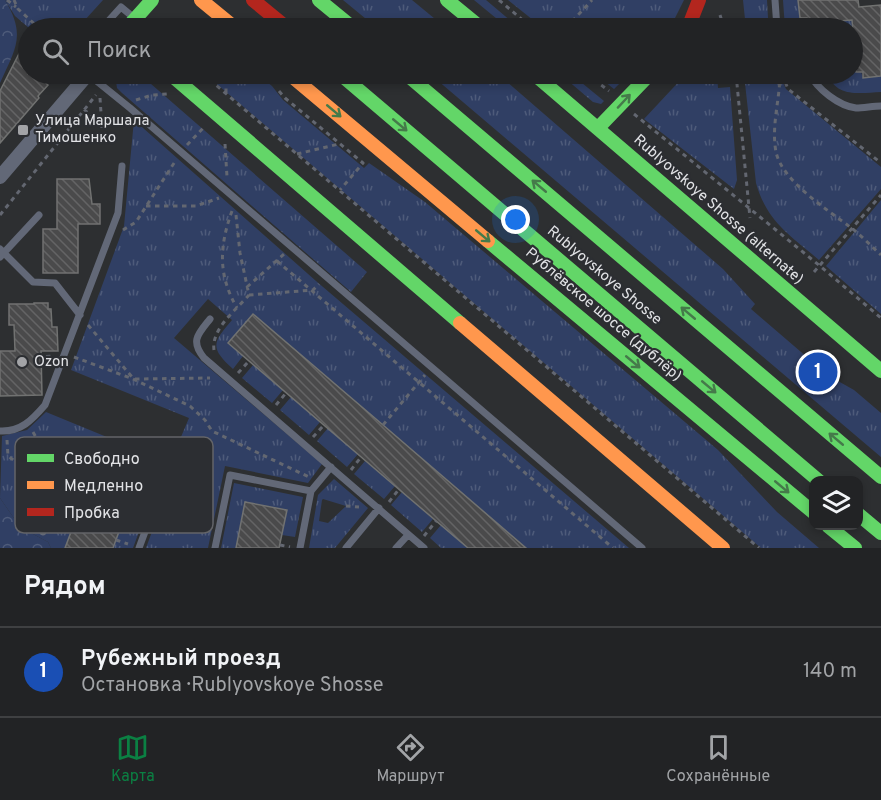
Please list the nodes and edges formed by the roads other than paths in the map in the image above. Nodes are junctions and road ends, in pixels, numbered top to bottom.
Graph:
1 (152, 0) edge
2 (201, 0) edge
3 (253, 0) edge
4 (319, 0) edge
5 (447, 0) edge
6 (699, 0) edge
7 (775, 0) edge
8 (111, 18) edge
9 (128, 18) edge
10 (136, 18) edge
11 (223, 18) edge
12 (275, 18) edge
13 (341, 18) edge
14 (469, 18) edge
15 (692, 18) edge
16 (776, 18) edge
17 (79, 84) edge
18 (100, 84) edge
19 (182, 84) edge
20 (301, 84) edge
21 (352, 84) edge
22 (418, 84) edge
23 (546, 84) edge
24 (640, 84) edge
25 (818, 84) edge
26 (881, 106) edge
27 (598, 128) junction
28 (122, 166) dead end
29 (0, 177) edge
30 (39, 215) dead end
31 (1, 253) edge
32 (80, 315) junction
33 (210, 319) dead end
34 (881, 371) edge
35 (0, 431) edge
36 (331, 467) junction
37 (814, 476) edge
38 (881, 477) edge
39 (311, 490) junction
40 (382, 507) junction
41 (809, 510) edge
42 (863, 518) edge
43 (834, 530) edge
44 (145, 533) edge
45 (881, 533) edge
46 (408, 535) junction
47 (426, 545) edge
48 (139, 548) edge
49 (215, 548) edge
50 (300, 548) edge
51 (346, 548) edge
52 (396, 548) edge
53 (642, 548) edge
54 (723, 548) edge
55 (855, 548) edge

1 - 10 main road
2 - 11 main road
3 - 12 main road
4 - 13 main road
5 - 14 main road
6 - 15 main road
7 - 16 lane
8 - 9 lane
17 - 29 street
18 - 53 lane
19 - 54 main road
20 -> 41 main road, Рублёвское шоссе (дублёр)
21 -> 37 main road, Rublyovskoye Shosse, bridge
38 -> 22 main road, Rublyovskoye Shosse, bridge
23 - 27 main road, Rublyovskoye Shosse (alternate)
27 -> 24 main road
25 - 26 lane
27 - 34 main road, Rublyovskoye Shosse (alternate)
28 - 32 lane
30 - 31 lane
31 - 32 lane
32 - 35 lane
33 - 36 lane
36 - 39 lane
36 - 40 lane
39 - 49 lane
39 - 50 lane
40 - 46 lane
40 - 51 lane
42 - 45 main road
43 - 55 main road
44 - 48 lane
46 - 47 lane
46 - 52 lane

